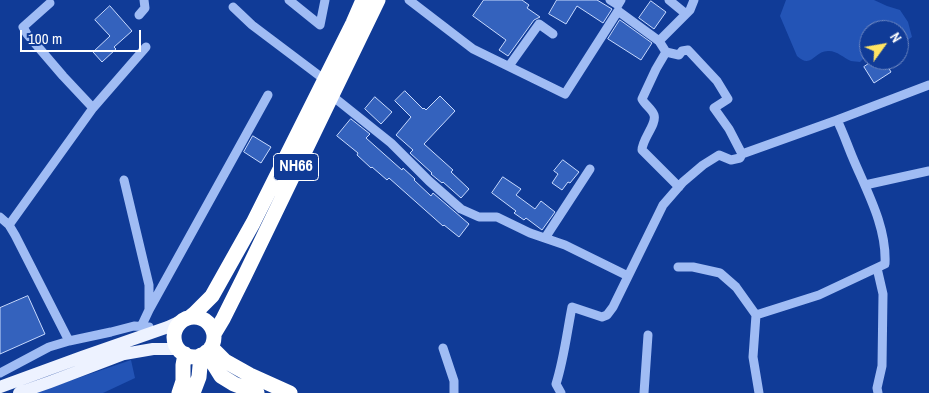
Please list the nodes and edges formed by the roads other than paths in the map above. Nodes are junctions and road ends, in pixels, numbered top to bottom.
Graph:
1 (144, 0) edge
2 (289, 0) edge
3 (325, 0) edge
4 (362, 0) edge
5 (378, 0) edge
6 (409, 0) edge
7 (610, 0) edge
8 (622, 0) edge
9 (669, 0) edge
10 (694, 0) edge
11 (50, 3) dead end
12 (234, 7) dead end
13 (686, 14) junction
14 (139, 15) dead end
15 (552, 34) dead end
16 (659, 41) junction
17 (146, 46) dead end
18 (666, 52) junction
19 (509, 66) junction
20 (325, 80) junction
21 (929, 85) edge
22 (268, 95) dead end
23 (331, 96) junction
24 (93, 108) junction
25 (837, 120) junction
26 (742, 154) junction
27 (590, 169) dead end
28 (929, 171) edge
29 (124, 180) dead end
30 (865, 185) junction
31 (679, 187) junction
32 (0, 217) edge
33 (9, 225) junction
34 (545, 238) junction
35 (678, 266) dead end
36 (877, 268) junction
37 (628, 276) junction
38 (149, 310) junction
39 (756, 315) junction
40 (185, 319) junction
41 (146, 330) junction
42 (648, 335) dead end
43 (69, 341) junction
44 (208, 347) junction
45 (444, 348) dead end
46 (182, 352) junction
47 (0, 372) edge
48 (0, 387) edge
49 (18, 393) edge
50 (179, 393) edge
51 (193, 393) edge
52 (257, 393) edge
53 (290, 393) edge
54 (454, 393) edge
55 (561, 393) edge
56 (644, 393) edge
57 (759, 393) edge
58 (878, 393) edge

1 - 14 street
2 - 3 street
4 - 20 highway, NH66
5 - 23 highway, NH66
6 - 19 street
7 - 8 street
9 - 13 street
10 - 13 street
11 - 24 street
12 - 20 street
13 - 16 street
15 - 19 street
16 - 18 street
16 - 19 street
17 - 24 street
18 - 26 street
18 - 31 street
20 - 40 highway, NH66
21 - 25 street
22 - 38 street
23 - 34 street
23 - 44 highway, NH66
24 - 33 street
25 - 26 street
25 - 30 street
26 - 31 street
27 - 34 street
28 - 30 street
29 - 38 street
30 - 36 street
31 - 37 street
32 - 33 street
33 - 43 street
34 - 37 street
35 - 39 street
36 - 39 street
36 - 58 street
37 - 55 street
38 - 41 street
39 - 57 street
40 - 41 main road
40 - 44 highway
40 - 46 highway
41 - 43 street
41 - 48 main road
42 - 56 street
43 - 47 street
44 - 46 highway
44 - 51 highway, NH66
44 - 52 highway
44 - 53 highway
45 - 54 street
46 - 49 main road
46 - 50 highway

